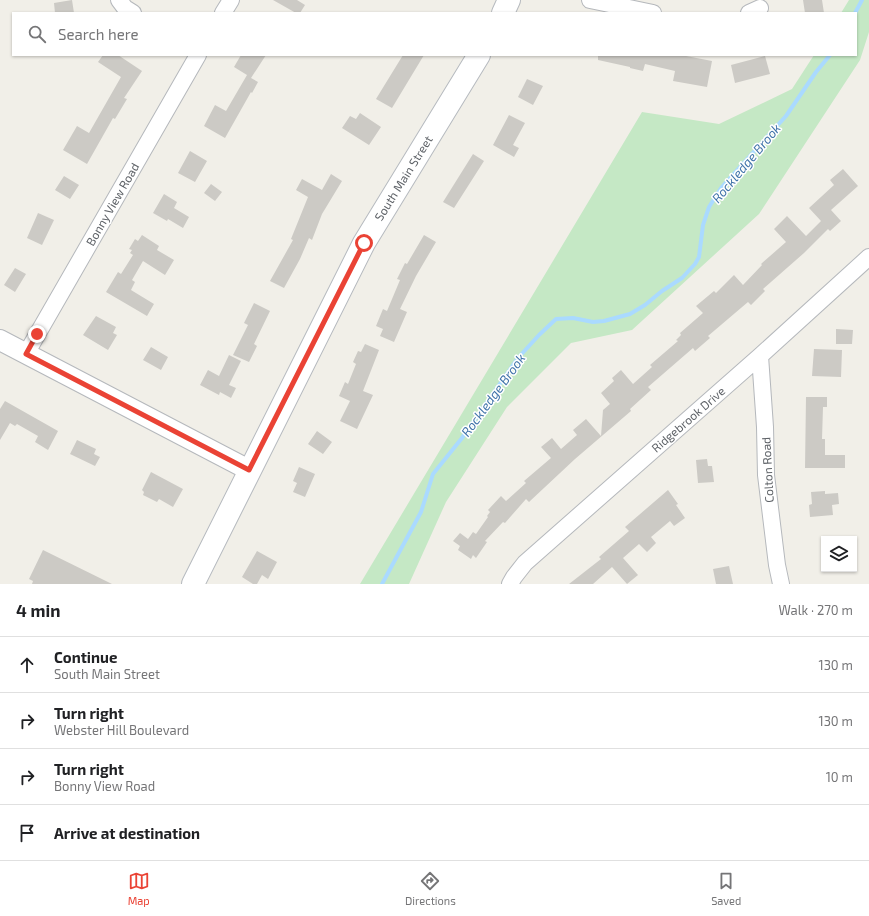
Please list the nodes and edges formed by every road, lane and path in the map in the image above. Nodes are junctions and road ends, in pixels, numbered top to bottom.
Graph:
1 (119, 0) edge
2 (231, 0) edge
3 (509, 0) edge
4 (590, 0) edge
5 (131, 12) edge
6 (224, 12) edge
7 (503, 12) edge
8 (648, 12) edge
9 (197, 56) edge
10 (478, 56) edge
11 (869, 257) edge
12 (0, 340) edge
13 (26, 354) junction
14 (760, 356) junction
15 (249, 470) junction
16 (193, 584) edge
17 (510, 584) edge
18 (781, 584) edge

1 - 5 street
2 - 6 street
3 - 7 main road
4 - 8 street
9 - 13 street, Bonny View Road
10 - 15 main road, South Main Street
11 - 14 street, Ridgebrook Drive
12 - 13 street
13 - 15 street
14 - 17 street, Ridgebrook Drive
14 - 18 street, Colton Road
15 - 16 main road, South Main Street

